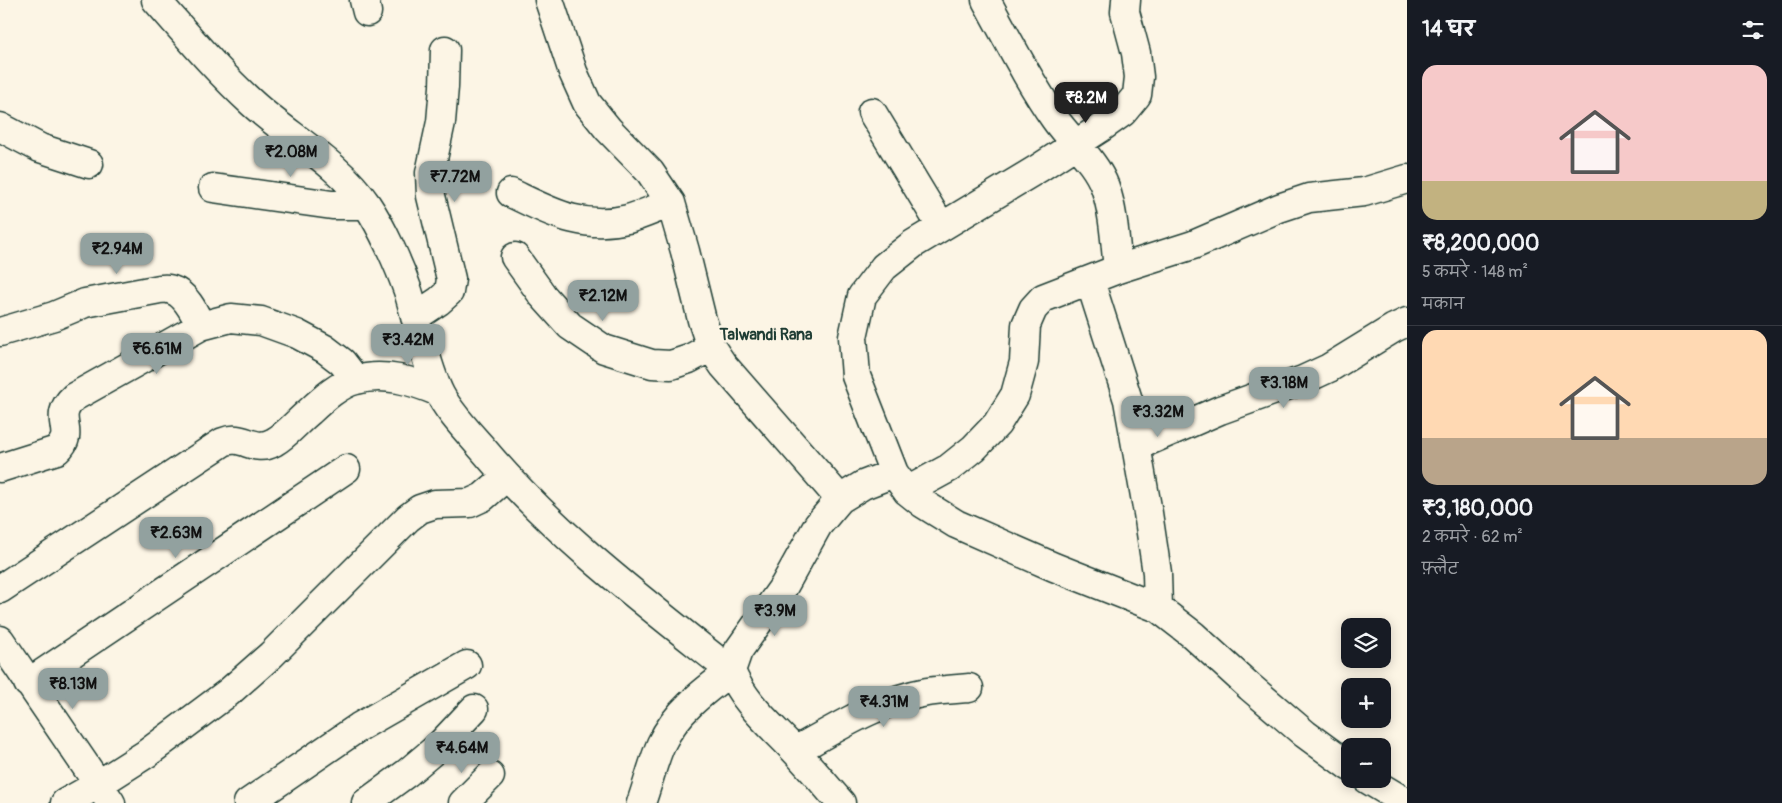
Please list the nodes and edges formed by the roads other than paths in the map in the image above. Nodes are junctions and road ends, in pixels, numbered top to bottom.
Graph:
1 (156, 0) edge
2 (548, 0) edge
3 (986, 0) edge
4 (1126, 0) edge
5 (445, 50) dead end
6 (872, 112) dead end
7 (0, 127) edge
8 (1075, 144) junction
9 (89, 164) dead end
10 (1407, 179) edge
11 (213, 188) dead end
12 (511, 192) dead end
13 (671, 203) junction
14 (367, 205) junction
15 (942, 226) junction
16 (515, 257) dead end
17 (1118, 270) junction
18 (1090, 281) junction
19 (415, 316) junction
20 (1407, 322) edge
21 (202, 326) junction
22 (0, 332) edge
23 (712, 347) junction
24 (356, 380) junction
25 (438, 392) junction
26 (1137, 446) junction
27 (0, 468) edge
28 (346, 469) dead end
29 (506, 477) junction
30 (900, 482) junction
31 (840, 499) junction
32 (0, 589) edge
33 (1158, 608) junction
34 (0, 640) edge
35 (467, 665) dead end
36 (731, 671) junction
37 (28, 683) junction
38 (970, 688) dead end
39 (474, 709) dead end
40 (795, 751) junction
41 (1341, 760) edge
42 (490, 776) dead end
43 (1382, 788) edge
44 (105, 793) edge
45 (65, 803) edge
46 (248, 803) edge
47 (366, 803) edge
48 (463, 803) edge
49 (641, 803) edge
50 (841, 803) edge
51 (1407, 803) edge

1 - 14 street
2 - 13 street
3 - 8 street
4 - 8 street
5 - 19 street
6 - 15 street
7 - 9 street
8 - 15 street
8 - 17 street
10 - 17 street
11 - 14 street
12 - 13 street
13 - 23 street
14 - 19 street
15 - 30 street
16 - 23 street
17 - 18 street
18 - 26 street
18 - 30 street
19 - 25 street
20 - 26 street
21 - 22 street
21 - 24 street
21 - 27 street
23 - 31 street
24 - 25 street
24 - 32 street
25 - 29 street
26 - 33 street
28 - 37 street
29 - 36 street
29 - 44 street
30 - 31 street
30 - 33 street
31 - 36 street
33 - 41 street
34 - 37 street
35 - 46 street
36 - 40 street
36 - 49 street
37 - 44 street
38 - 40 street
39 - 47 street
40 - 50 street
42 - 48 street
43 - 51 street
44 - 45 street

